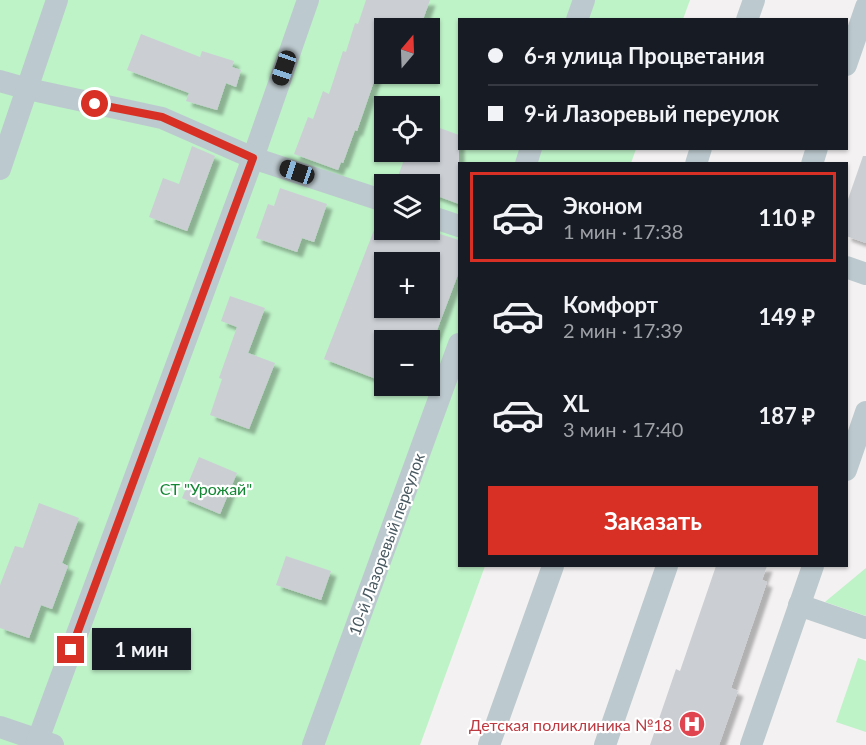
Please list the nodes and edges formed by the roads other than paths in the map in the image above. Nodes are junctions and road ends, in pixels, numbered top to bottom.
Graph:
1 (57, 0) edge
2 (308, 0) edge
3 (584, 0) edge
4 (754, 0) edge
5 (866, 7) edge
6 (578, 18) edge
7 (748, 18) edge
8 (848, 58) edge
9 (0, 81) edge
10 (27, 89) junction
11 (253, 158) junction
12 (0, 169) edge
13 (374, 198) edge
14 (440, 220) edge
15 (458, 226) edge
16 (848, 268) edge
17 (866, 274) edge
18 (458, 347) edge
19 (866, 412) edge
20 (848, 464) edge
21 (553, 567) edge
22 (667, 567) edge
23 (813, 567) edge
24 (799, 605) junction
25 (866, 628) edge
26 (0, 727) edge
27 (42, 743) edge
28 (312, 745) edge
29 (489, 745) edge
30 (605, 745) edge
31 (751, 745) edge

1 - 10 street
2 - 11 street
3 - 6 street
4 - 7 street
5 - 8 street
9 - 10 street
10 - 11 street
10 - 12 street
11 - 13 street
11 - 27 street
14 - 15 street
16 - 17 street
18 - 28 street, 10-й Лазоревый переулок
19 - 20 street
21 - 29 street
22 - 30 street
23 - 24 street
24 - 25 street
24 - 31 street
26 - 27 street

